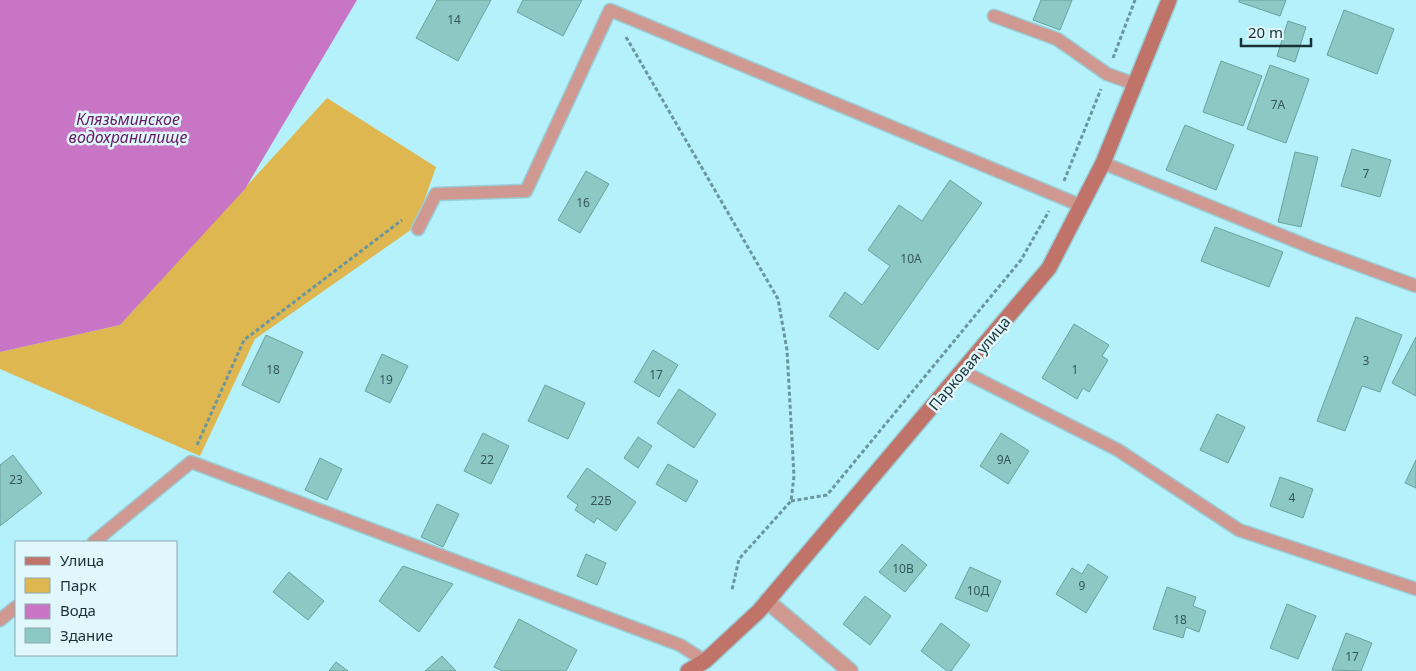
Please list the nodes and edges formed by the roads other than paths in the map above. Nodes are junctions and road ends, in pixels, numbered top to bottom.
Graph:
1 (1169, 0) edge
2 (994, 16) dead end
3 (1135, 84) junction
4 (1103, 163) junction
5 (1082, 206) junction
6 (418, 229) dead end
7 (1416, 286) edge
8 (962, 371) junction
9 (95, 541) edge
10 (1416, 588) edge
11 (767, 602) junction
12 (15, 608) edge
13 (0, 620) edge
14 (705, 661) junction
15 (688, 671) edge
16 (850, 671) edge

1 - 3 street, Парковая улица
2 - 3 lane
3 - 4 street, Парковая улица
4 - 5 street, Парковая улица
4 - 7 lane
5 - 6 lane
5 - 8 street, Парковая улица
8 - 10 lane
8 - 11 street, Парковая улица
9 - 14 lane
11 - 14 street, Парковая улица
11 - 16 street
12 - 13 lane
14 - 15 street, Парковая улица

